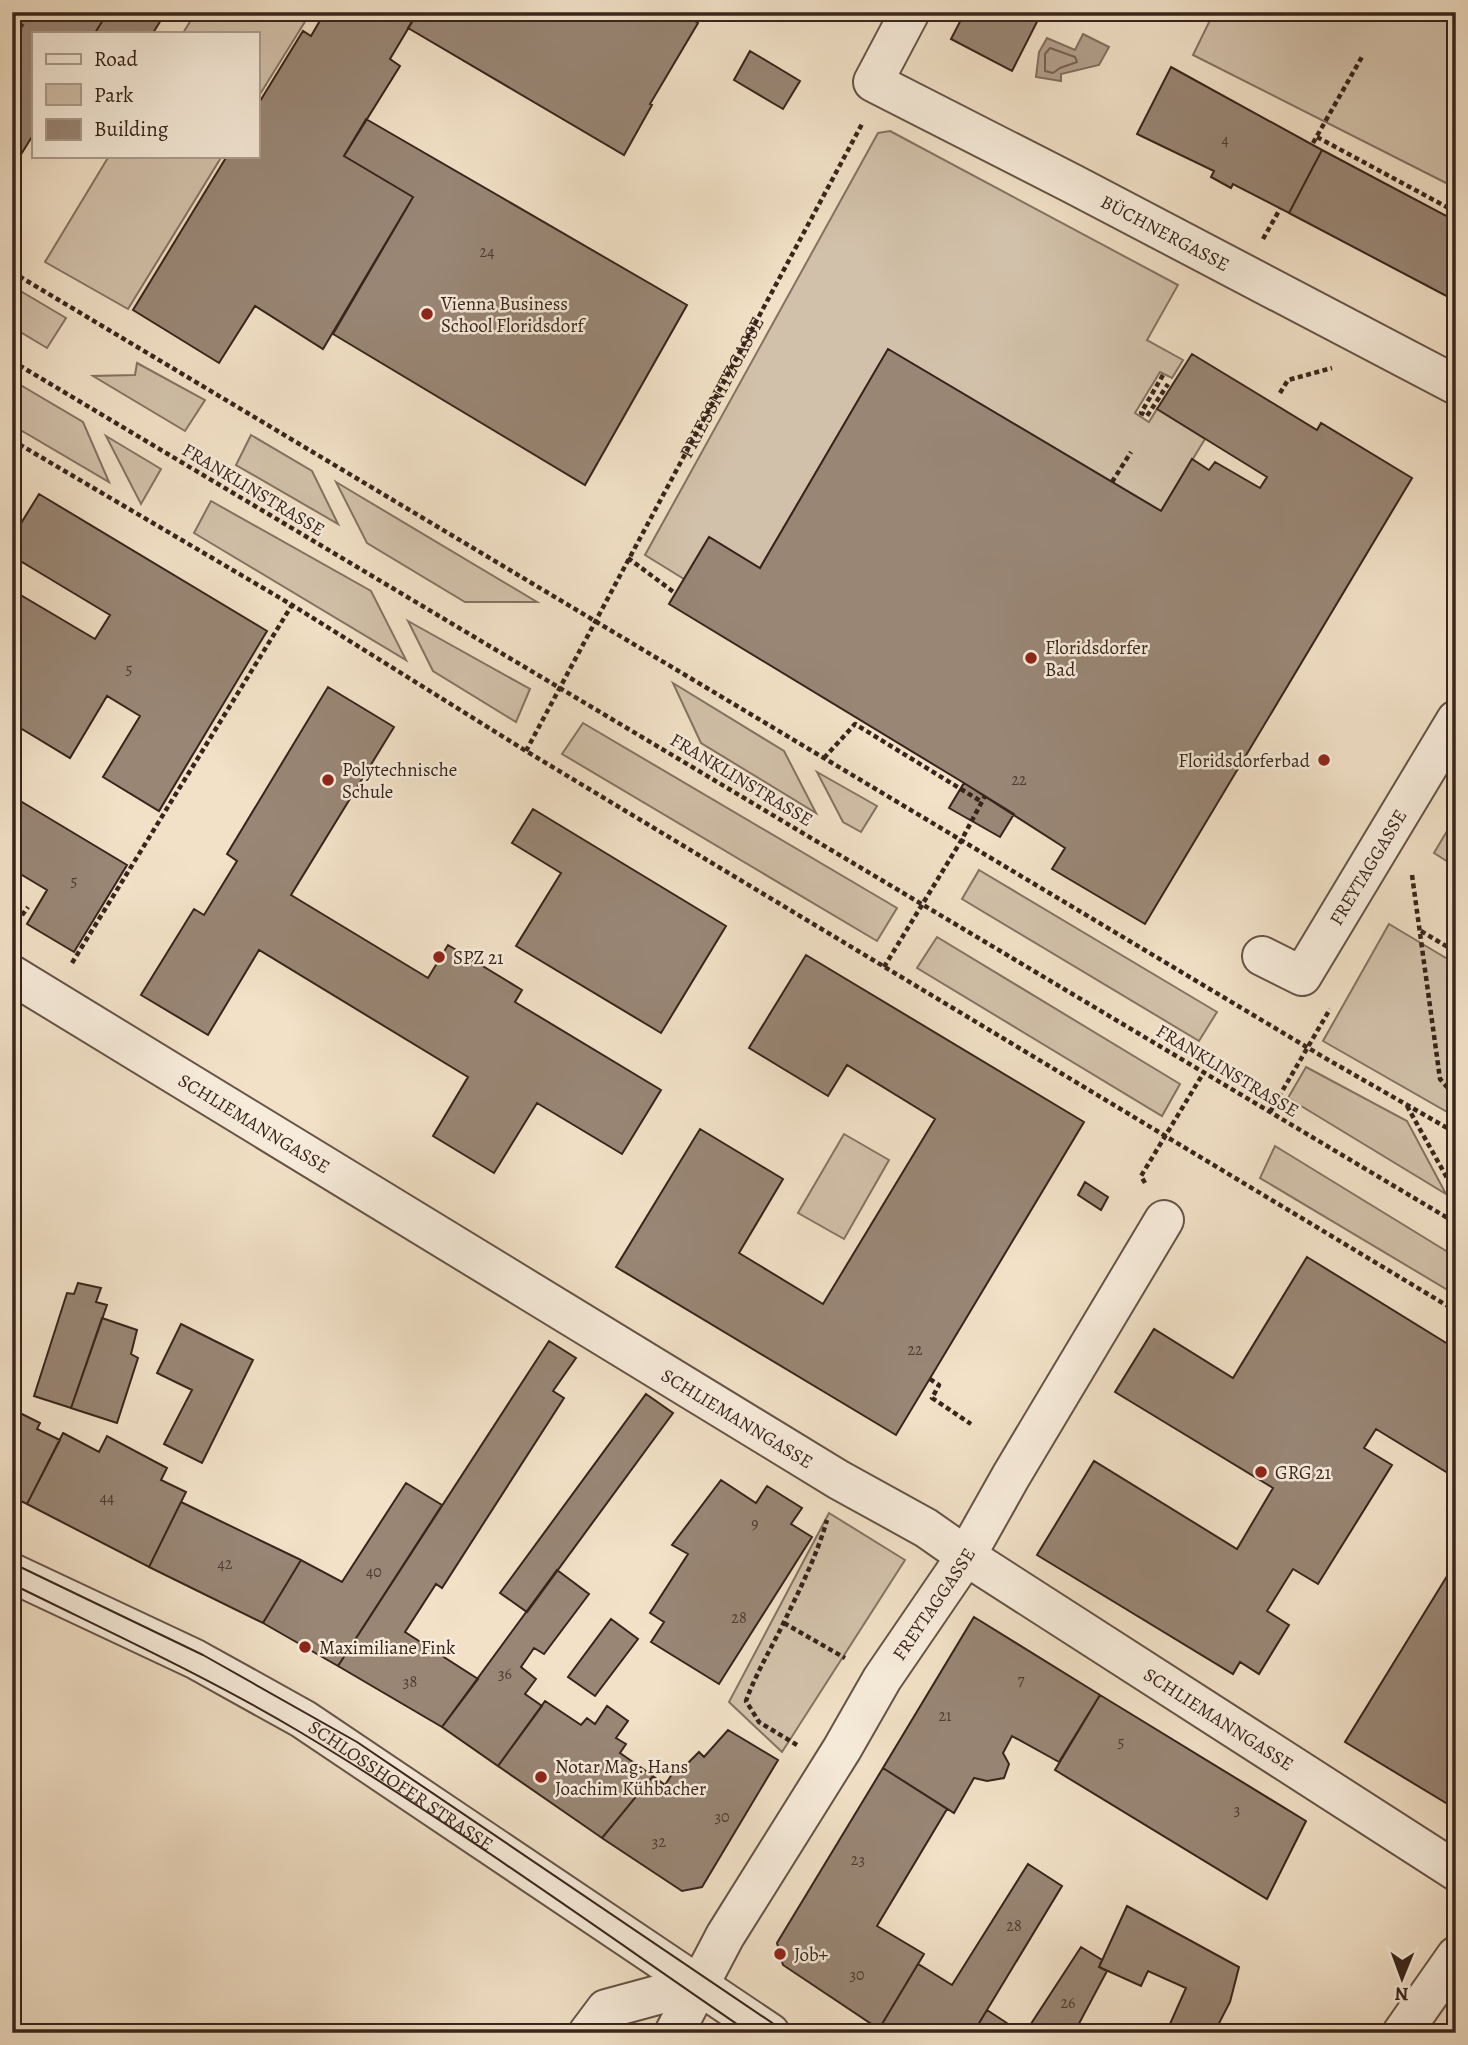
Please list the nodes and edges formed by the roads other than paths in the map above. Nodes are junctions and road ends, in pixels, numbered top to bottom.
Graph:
1 (910, 12) edge
2 (1456, 385) edge
3 (1456, 720) edge
4 (1262, 956) dead end
5 (12, 975) edge
6 (1164, 1220) road end
7 (966, 1556) junction
8 (12, 1573) edge
9 (1456, 1871) edge
10 (1456, 1956) edge
11 (698, 1984) junction
12 (588, 2033) edge
13 (674, 2033) edge
14 (769, 2033) edge
15 (1402, 2033) edge

1 - 2 street, BÜCHNERGASSE
3 - 4 street, FREYTAGGASSE
5 - 7 street, SCHLIEMANNGASSE
6 - 7 street, FREYTAGGASSE
7 - 9 street, SCHLIEMANNGASSE
7 - 11 street, FREYTAGGASSE
8 - 11 street, SCHLOSSHOFER STRASSE
10 - 15 street
11 - 12 street
11 - 13 street, FREYTAGGASSE
11 - 14 street, SCHLOSSHOFER STRASSE

